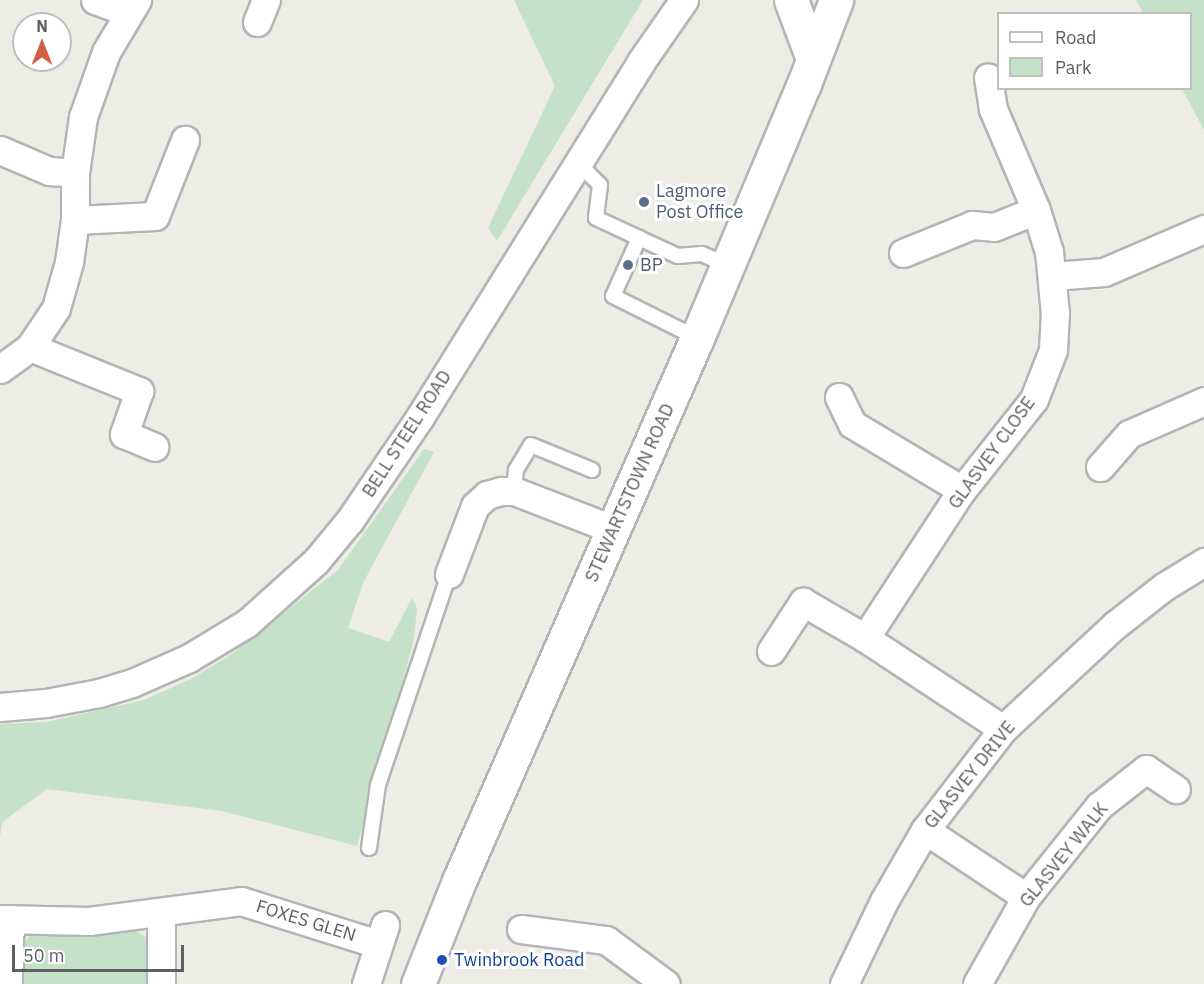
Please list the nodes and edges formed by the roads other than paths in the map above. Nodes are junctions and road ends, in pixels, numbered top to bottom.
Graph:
1 (95, 0) edge
2 (684, 0) edge
3 (791, 0) edge
4 (836, 0) edge
5 (133, 6) edge
6 (813, 58) junction
7 (988, 77) dead end
8 (185, 140) dead end
9 (0, 150) edge
10 (578, 163) junction
11 (75, 173) junction
12 (1036, 210) junction
13 (75, 220) junction
14 (1204, 229) edge
15 (639, 238) junction
16 (903, 253) dead end
17 (715, 259) junction
18 (1053, 276) junction
19 (697, 338) junction
20 (30, 347) junction
21 (0, 369) edge
22 (839, 397) dead end
23 (1204, 401) edge
24 (154, 447) dead end
25 (1100, 467) dead end
26 (592, 470) dead end
27 (962, 490) junction
28 (514, 491) junction
29 (615, 530) junction
30 (1204, 562) edge
31 (449, 574) joint
32 (866, 638) junction
33 (771, 651) dead end
34 (0, 707) edge
35 (1003, 729) junction
36 (1176, 789) dead end
37 (925, 830) junction
38 (369, 848) dead end
39 (1026, 897) junction
40 (161, 912) junction
41 (5, 919) edge
42 (521, 929) dead end
43 (8, 984) edge
44 (161, 984) edge
45 (366, 984) edge
46 (418, 984) edge
47 (666, 984) edge
48 (844, 984) edge
49 (977, 984) edge

1 - 5 street
2 - 10 street, BELL STEEL ROAD
3 - 6 main road
4 - 6 main road, STEWARTSTOWN ROAD
5 - 11 street
6 - 17 main road, STEWARTSTOWN ROAD
7 - 12 street, GLASVEY CLOSE
8 - 13 street
9 - 11 street
10 - 15 lane
10 - 34 street, BELL STEEL ROAD
11 - 13 street
12 - 16 street
12 - 18 street, GLASVEY CLOSE
13 - 20 street
14 - 18 street
15 - 17 lane
15 - 19 lane
17 - 19 main road, STEWARTSTOWN ROAD
18 - 27 street, GLASVEY CLOSE
19 - 29 main road, STEWARTSTOWN ROAD
20 - 21 street
20 - 24 street
22 - 27 street
23 - 25 street
26 - 28 lane
27 - 32 street, GLASVEY CLOSE
28 - 29 street
28 - 31 street
29 - 46 main road, STEWARTSTOWN ROAD
30 - 35 street, GLASVEY DRIVE
31 - 38 lane
32 - 33 street
32 - 35 street
35 - 37 street, GLASVEY DRIVE
36 - 39 street, GLASVEY WALK
37 - 39 street
37 - 48 street, GLASVEY DRIVE
39 - 49 street, GLASVEY WALK
40 - 41 street, FOXES GLEN
40 - 44 street
40 - 45 street, FOXES GLEN
41 - 43 street, FOXES GLEN
42 - 47 street

